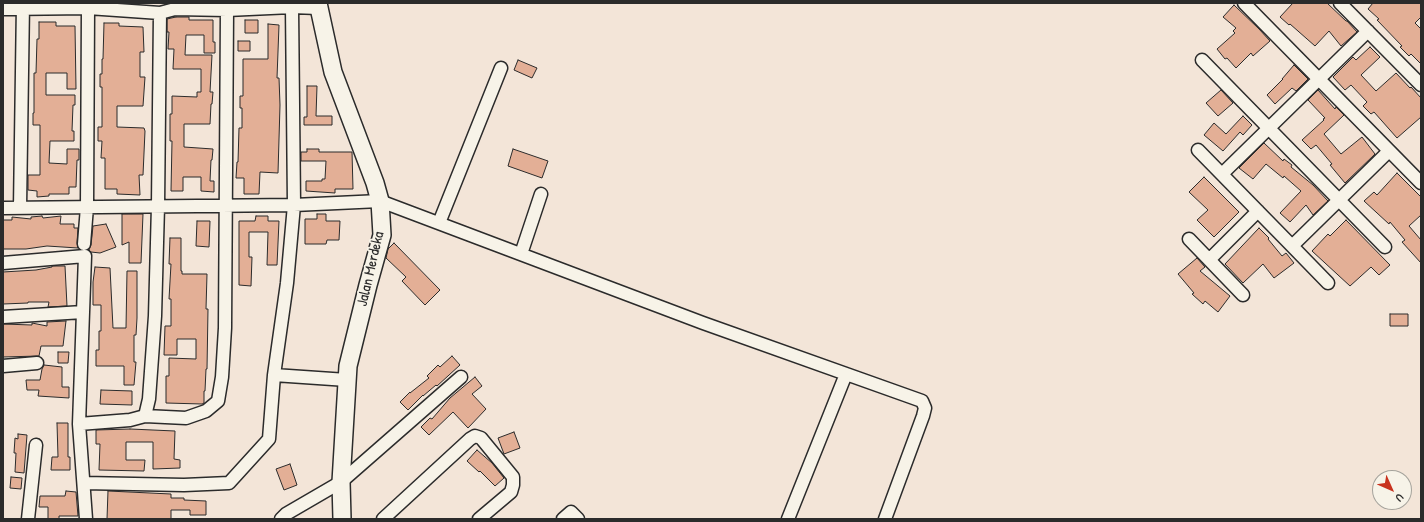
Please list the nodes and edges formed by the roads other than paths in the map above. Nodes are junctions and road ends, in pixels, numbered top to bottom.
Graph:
1 (1244, 3) edge
2 (1340, 3) edge
3 (23, 6) edge
4 (56, 6) edge
5 (173, 6) edge
6 (240, 6) edge
7 (318, 6) edge
8 (292, 7) junction
9 (88, 8) junction
10 (3, 9) edge
11 (227, 10) junction
12 (160, 14) junction
13 (1368, 31) junction
14 (1202, 60) dead end
15 (501, 68) dead end
16 (1319, 79) junction
17 (1421, 85) edge
18 (1269, 128) junction
19 (1198, 150) dead end
20 (1389, 151) junction
21 (1222, 174) junction
22 (1421, 183) edge
23 (542, 194) dead end
24 (1339, 200) junction
25 (380, 201) junction
26 (225, 205) junction
27 (294, 205) junction
28 (158, 206) junction
29 (87, 207) junction
30 (3, 208) edge
31 (20, 208) junction
32 (1258, 211) junction
33 (439, 224) junction
34 (1189, 239) dead end
35 (84, 244) dead end
36 (1292, 246) junction
37 (1385, 247) dead end
38 (521, 254) junction
39 (1209, 260) junction
40 (3, 262) edge
41 (1328, 283) dead end
42 (1243, 295) dead end
43 (83, 312) junction
44 (3, 317) edge
45 (37, 363) dead end
46 (3, 366) edge
47 (846, 374) junction
48 (274, 375) junction
49 (461, 377) dead end
50 (347, 380) junction
51 (145, 416) junction
52 (79, 424) junction
53 (36, 445) dead end
54 (84, 482) junction
55 (341, 482) junction
56 (28, 519) edge
57 (86, 519) edge
58 (281, 519) edge
59 (342, 519) edge
60 (383, 519) edge
61 (480, 519) edge
62 (563, 519) edge
63 (578, 519) edge
64 (788, 519) edge
65 (885, 519) edge

1 - 16 street
2 - 13 street
3 - 4 street
3 - 10 street
3 - 31 street
4 - 9 street
5 - 11 street
5 - 12 street
6 - 8 street
6 - 11 street
7 - 8 street
7 - 25 street, Jalan Merdeka
8 - 27 street
9 - 12 street
9 - 29 street
11 - 26 street
12 - 28 street
13 - 16 street
13 - 17 street
14 - 18 street
15 - 33 street
16 - 18 street
16 - 20 street
18 - 21 street
18 - 24 street
19 - 21 street
20 - 22 street
20 - 24 street
21 - 32 street
23 - 38 street
24 - 36 street
24 - 37 street
25 - 27 street
25 - 33 street
25 - 50 street, Jalan Merdeka
26 - 27 street
26 - 28 street
26 - 51 street
27 - 48 street
28 - 29 street
28 - 51 street
29 - 31 street
29 - 35 street
30 - 31 street
32 - 36 street
32 - 39 street
33 - 38 street
34 - 39 street
36 - 41 street
38 - 47 street
39 - 42 street
40 - 43 street
43 - 44 street
43 - 52 street
45 - 46 street
47 - 64 street
47 - 65 street
48 - 50 street
48 - 54 street
49 - 55 street
50 - 55 street, Jalan Merdeka
51 - 52 street
52 - 54 street
53 - 56 street
54 - 57 street
55 - 58 street
55 - 59 street, Jalan Merdeka
60 - 61 street
62 - 63 street

